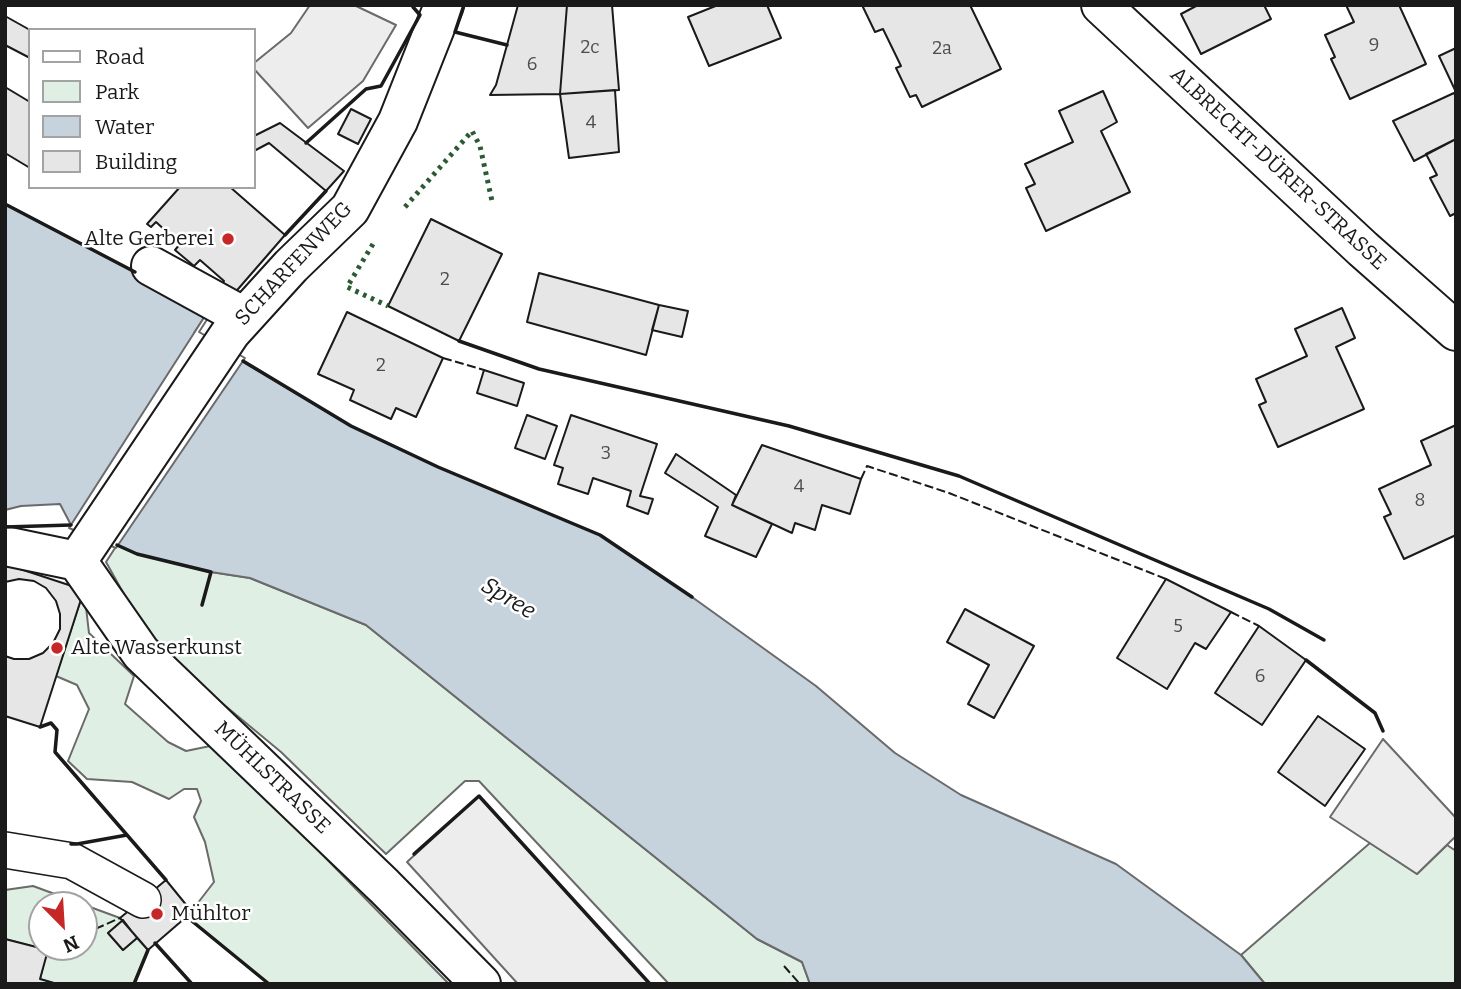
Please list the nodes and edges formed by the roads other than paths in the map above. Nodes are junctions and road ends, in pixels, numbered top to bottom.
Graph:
1 (444, 5) edge
2 (1101, 5) edge
3 (151, 266) dead end
4 (237, 325) junction
5 (1456, 331) edge
6 (5, 545) edge
7 (85, 550) junction
8 (5, 850) edge
9 (143, 900) dead end
10 (481, 984) edge

1 - 4 street, SCHARFENWEG
2 - 5 street, ALBRECHT-DÜRER-STRASSE
3 - 4 street
4 - 7 street, SCHARFENWEG
6 - 7 street
7 - 10 street, MÜHLSTRASSE
8 - 9 street

